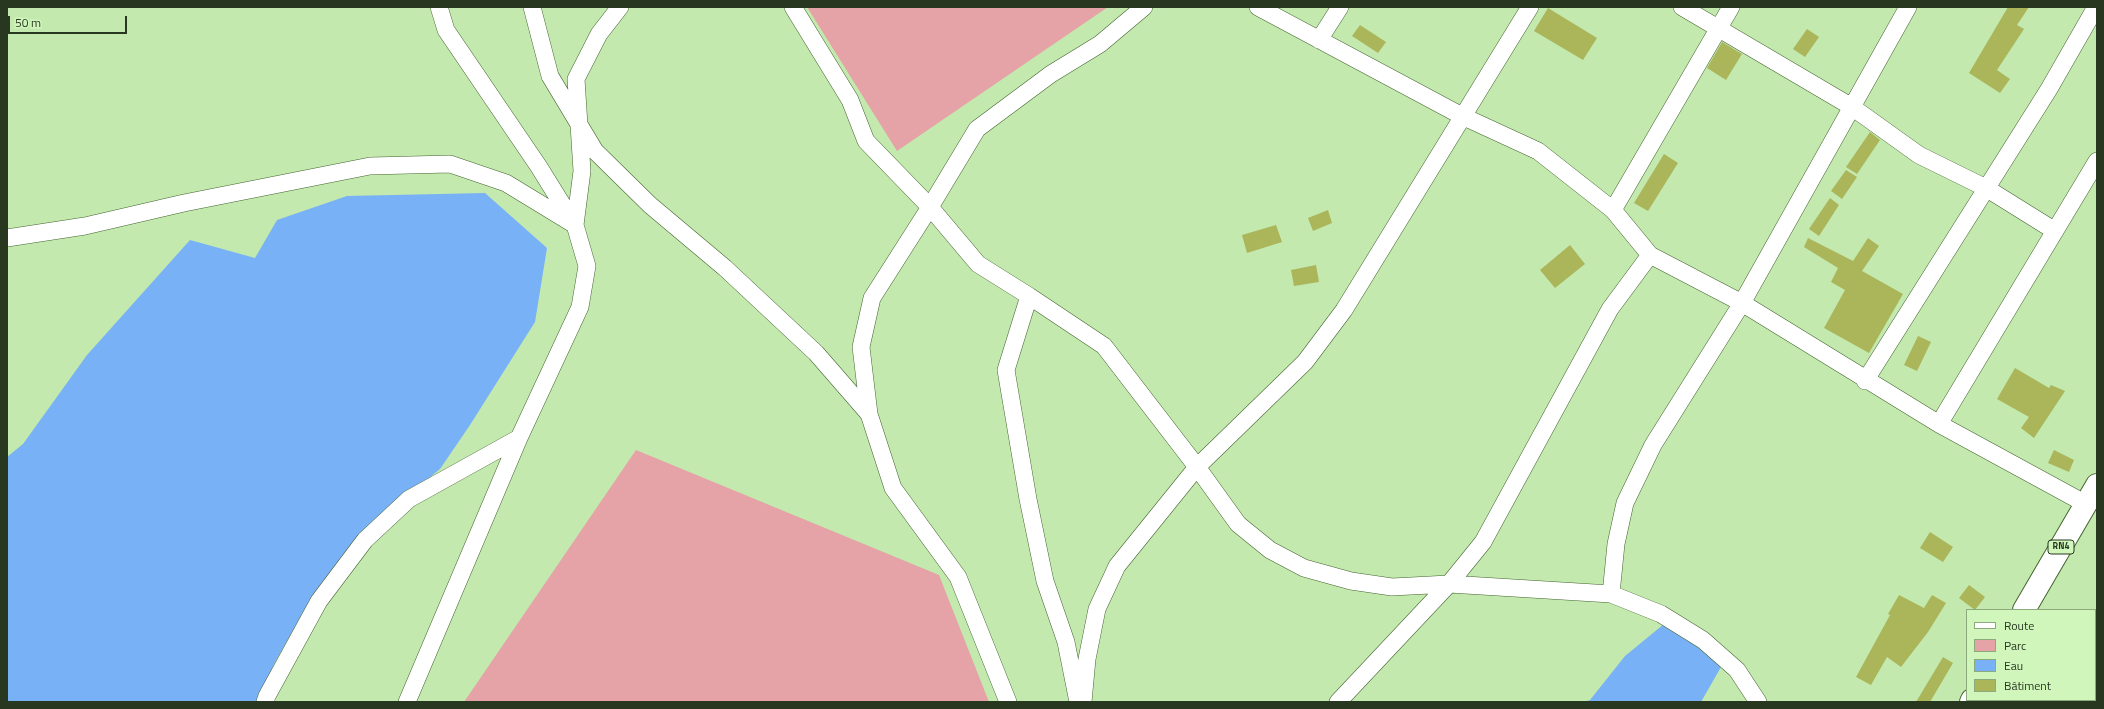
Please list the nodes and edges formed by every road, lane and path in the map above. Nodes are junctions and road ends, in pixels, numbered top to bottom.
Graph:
1 (439, 7) edge
2 (532, 7) edge
3 (620, 7) edge
4 (793, 7) edge
5 (1144, 7) edge
6 (1258, 7) edge
7 (1340, 7) edge
8 (1530, 7) edge
9 (1682, 7) edge
10 (1731, 7) edge
11 (1908, 7) edge
12 (2096, 7) edge
13 (1718, 30) junction
14 (1319, 40) junction
15 (1852, 107) junction
16 (1462, 116) junction
17 (578, 123) junction
18 (2097, 160) edge
19 (1986, 188) junction
20 (930, 208) junction
21 (1613, 210) junction
22 (575, 225) junction
23 (2054, 231) junction
24 (7, 238) edge
25 (1650, 255) junction
26 (1029, 296) junction
27 (1742, 303) junction
28 (1865, 381) junction
29 (869, 414) junction
30 (1939, 424) junction
31 (519, 438) junction
32 (1197, 467) junction
33 (2097, 485) edge
34 (2086, 504) junction
35 (1449, 584) junction
36 (1611, 594) junction
37 (2025, 609) edge
38 (265, 702) edge
39 (406, 702) edge
40 (1008, 702) edge
41 (1078, 702) edge
42 (1083, 702) edge
43 (1338, 702) edge
44 (1758, 702) edge

1 - 22 street
2 - 17 street
3 - 17 street
4 - 20 street
5 - 20 street
6 - 14 street
7 - 14 street
8 - 16 street
9 - 13 street
10 - 13 street
11 - 15 street
12 - 19 street
13 - 15 street
13 - 21 street
14 - 16 street
15 - 19 street
15 - 27 street
16 - 21 street
16 - 32 street
17 - 22 street
17 - 29 street
18 - 23 street
19 - 23 street
19 - 28 street
20 - 26 street
20 - 29 street
21 - 25 street
22 - 24 street
22 - 31 street
23 - 30 street
25 - 27 street
25 - 35 street
26 - 32 street
26 - 41 street
27 - 28 street
27 - 36 street
28 - 30 street
29 - 40 street
30 - 34 street
31 - 38 street
31 - 39 street
32 - 35 street
32 - 42 street
33 - 34 main road, RN4
34 - 37 main road, RN4
35 - 36 street
35 - 43 street
36 - 44 street

